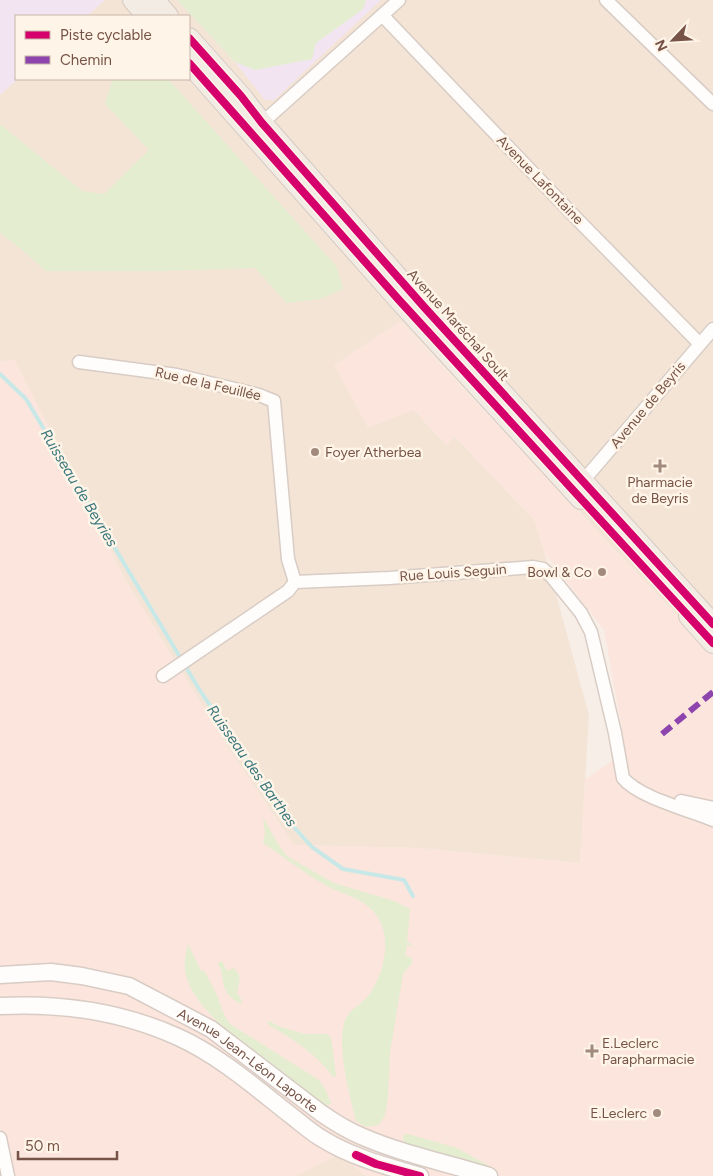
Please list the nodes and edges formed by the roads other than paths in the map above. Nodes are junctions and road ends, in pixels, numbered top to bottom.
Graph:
1 (133, 0) edge
2 (154, 0) edge
3 (399, 0) edge
4 (606, 0) edge
5 (147, 15) edge
6 (167, 15) edge
7 (382, 15) junction
8 (190, 39) edge
9 (190, 64) edge
10 (713, 104) edge
11 (262, 123) junction
12 (713, 329) edge
13 (700, 344) junction
14 (79, 362) dead end
15 (578, 485) junction
16 (295, 582) junction
17 (713, 624) edge
18 (713, 642) edge
19 (163, 676) dead end
20 (638, 792) junction
21 (712, 808) edge
22 (713, 820) edge
23 (0, 976) edge
24 (0, 1006) edge
25 (0, 1138) edge
26 (8, 1176) edge
27 (420, 1176) edge
28 (489, 1176) edge

1 - 5 main road
2 - 6 main road
3 - 7 street
4 - 10 street
7 - 11 street
7 - 13 street, Avenue Lafontaine
8 - 11 main road, Avenue Maréchal Soult
9 - 15 main road
11 - 15 main road, Avenue Maréchal Soult
12 - 13 street, Avenue de Beyris
13 - 15 street, Avenue de Beyris
14 - 16 street, Rue de la Feuillée
15 - 17 main road, Avenue Maréchal Soult
15 - 18 main road
16 - 19 street
16 - 20 street, Rue Louis Seguin
20 - 21 street
20 - 22 street
23 - 28 street, Avenue Jean-Léon Laporte
24 - 27 street, Avenue Jean-Léon Laporte
25 - 26 street

